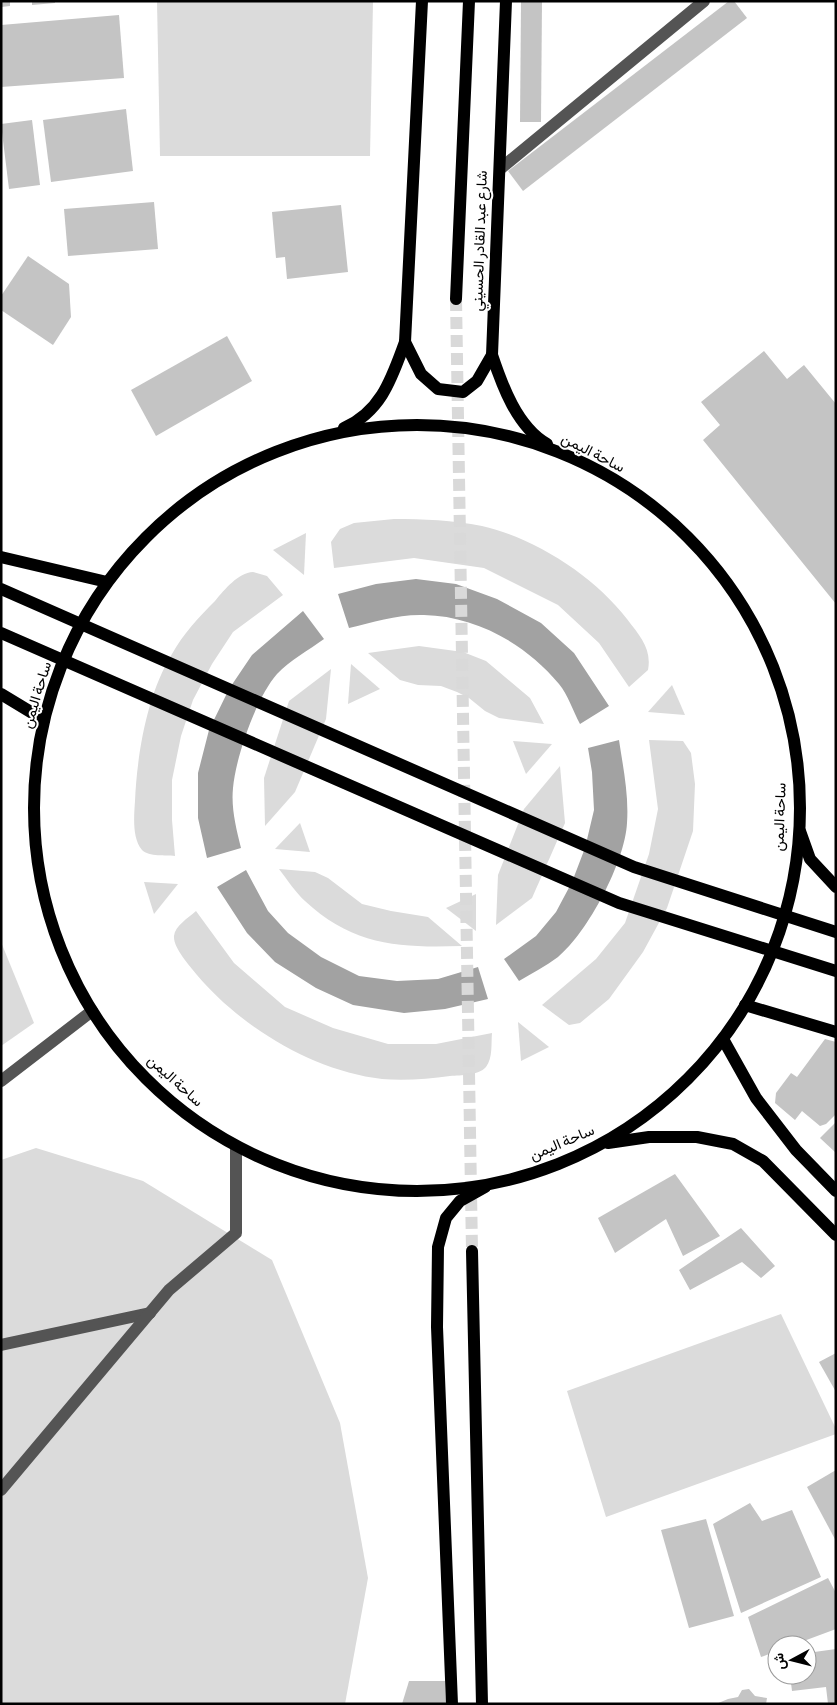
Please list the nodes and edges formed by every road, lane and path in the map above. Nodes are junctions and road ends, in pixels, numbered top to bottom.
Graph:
1 (422, 1) edge
2 (469, 1) edge
3 (506, 1) edge
4 (704, 1) edge
5 (500, 169) junction
6 (456, 299) tunnel mouth
7 (405, 342) junction
8 (492, 355) junction
9 (329, 434) junction
10 (564, 454) junction
11 (1, 557) edge
12 (107, 582) junction
13 (1, 589) edge
14 (1, 633) edge
15 (1, 694) edge
16 (44, 720) junction
17 (799, 829) junction
18 (836, 887) edge
19 (836, 932) edge
20 (836, 971) edge
21 (745, 1005) junction
22 (92, 1011) junction
23 (836, 1032) edge
24 (723, 1039) junction
25 (1, 1081) edge
26 (605, 1143) junction
27 (236, 1147) junction
28 (492, 1184) junction
29 (836, 1191) edge
30 (836, 1235) edge
31 (472, 1251) tunnel mouth
32 (150, 1313) junction
33 (1, 1345) edge
34 (1, 1490) edge
35 (452, 1704) edge
36 (482, 1704) edge

1 - 7 main road
2 - 6 main road
3 - 5 main road, شارع عبد القادر الحسيني
4 - 5 street
5 - 8 main road, شارع عبد القادر الحسيني
7 - 8 main road
7 - 9 main road
8 - 10 main road, شارع عبد القادر الحسيني
9 - 10 main road, ساحة اليمن
9 - 12 main road, ساحة اليمن
10 - 17 main road, ساحة اليمن
11 - 12 main road
12 - 16 main road, ساحة اليمن
13 - 19 main road
14 - 20 main road
15 - 16 main road
16 - 22 main road, ساحة اليمن
17 - 18 main road
17 - 21 main road, ساحة اليمن
21 - 23 main road
21 - 24 main road, ساحة اليمن
22 - 25 street
22 - 27 main road, ساحة اليمن
24 - 26 main road, ساحة اليمن
24 - 29 main road
26 - 28 main road, ساحة اليمن
26 - 30 main road
27 - 28 main road, ساحة اليمن
27 - 32 street
28 - 35 main road
31 - 36 main road
32 - 33 street
32 - 34 street

